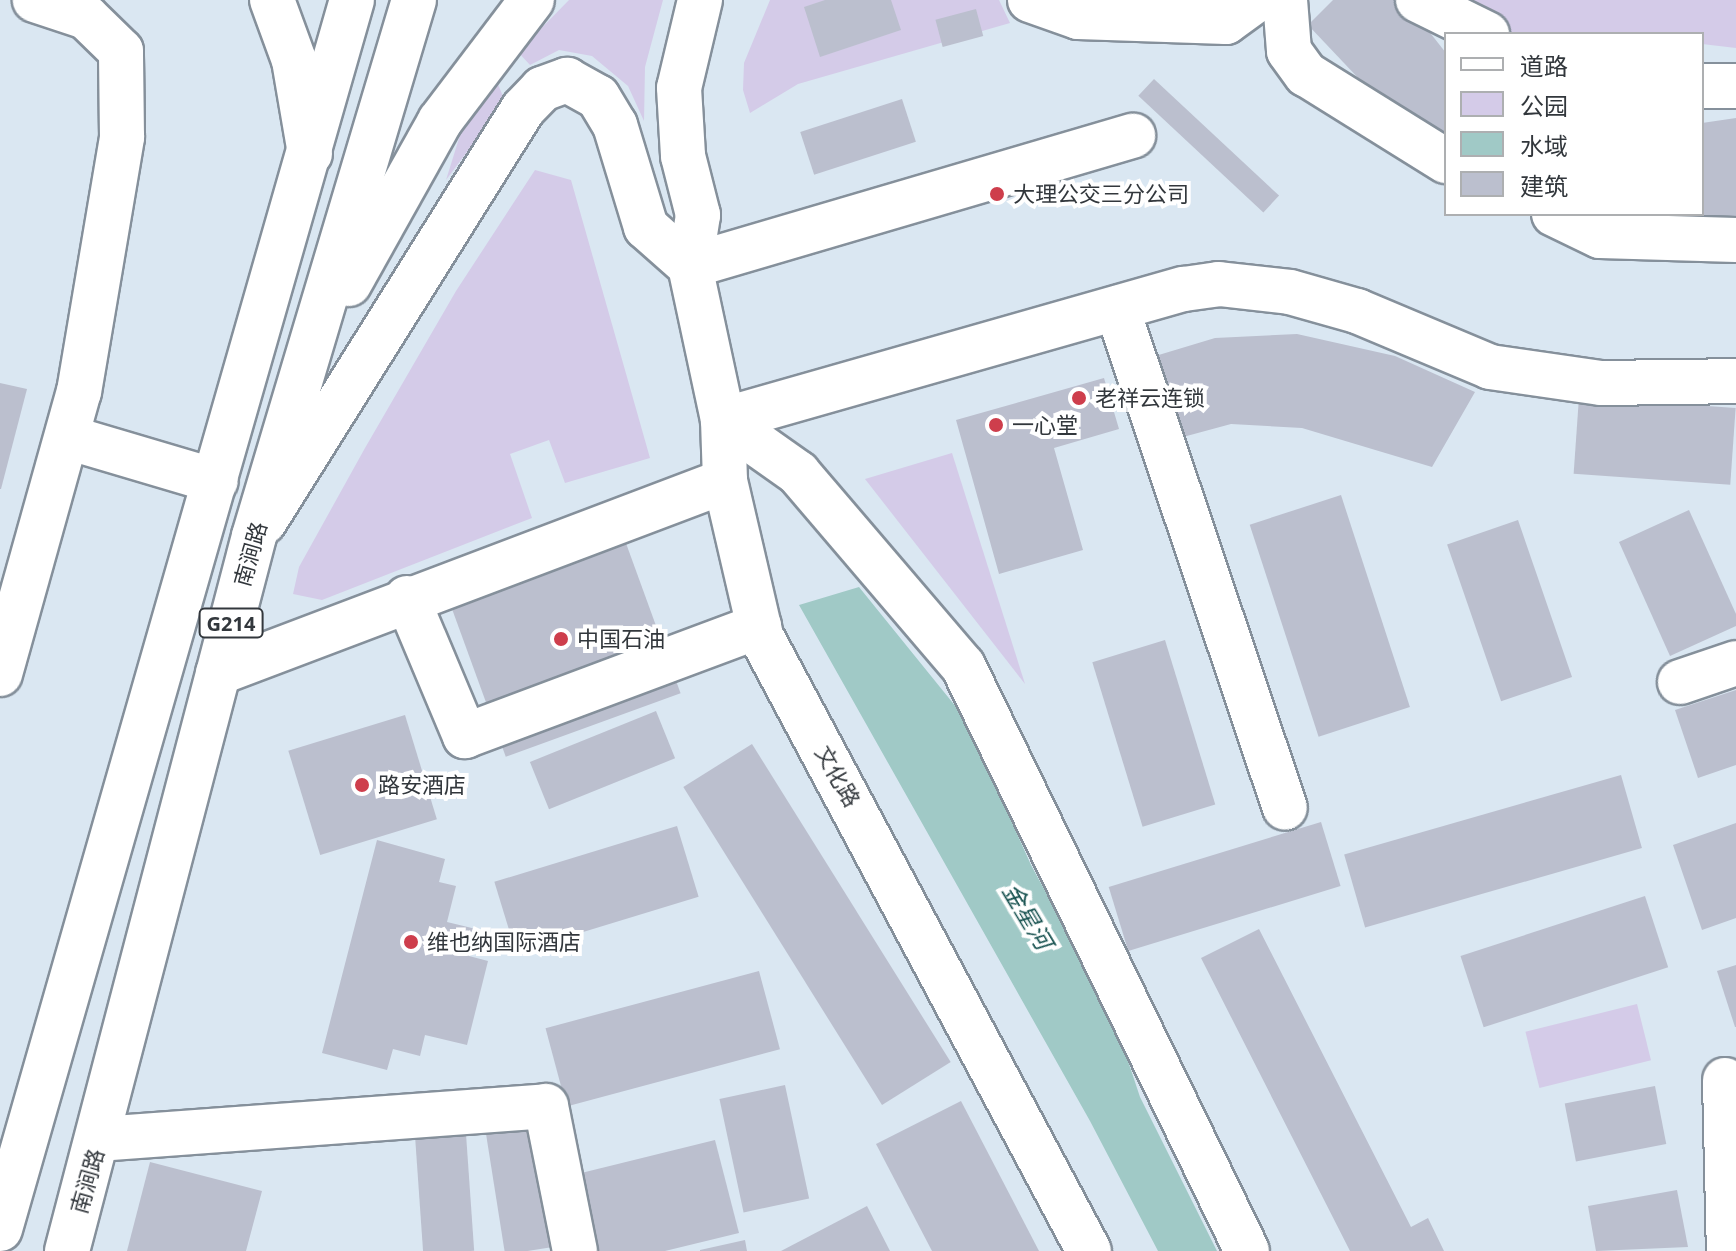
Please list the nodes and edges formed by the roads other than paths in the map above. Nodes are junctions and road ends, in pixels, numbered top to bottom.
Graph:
1 (35, 0) edge
2 (272, 0) edge
3 (352, 0) edge
4 (414, 0) edge
5 (532, 0) edge
6 (700, 0) edge
7 (1030, 0) edge
8 (1256, 0) edge
9 (1285, 0) edge
10 (1418, 0) edge
11 (1483, 32) edge
12 (1704, 86) edge
13 (1736, 86) edge
14 (1133, 136) dead end
15 (310, 154) junction
16 (1444, 160) edge
17 (1558, 216) edge
18 (1736, 240) edge
19 (690, 266) junction
20 (1117, 308) junction
21 (311, 353) junction
22 (1736, 381) edge
23 (723, 420) junction
24 (67, 437) junction
25 (216, 481) junction
26 (725, 481) junction
27 (254, 536) junction
28 (407, 598) junction
29 (759, 626) junction
30 (1736, 663) edge
31 (218, 673) junction
32 (0, 674) edge
33 (1680, 682) dead end
34 (1285, 808) dead end
35 (1725, 1080) dead end
36 (99, 1139) junction
37 (9, 1163) edge
38 (0, 1229) edge
39 (67, 1251) edge
40 (575, 1251) edge
41 (1089, 1251) edge
42 (1247, 1251) edge
43 (1729, 1251) edge

1 - 24 main road
2 - 15 main road
3 - 15 main road, G214
4 - 21 main road, 南涧路 / G214
5 - 21 main road
6 - 19 main road
7 - 8 main road
9 - 16 main road
10 - 11 main road
12 - 13 main road
14 - 19 main road
15 - 25 main road, G214
17 - 18 main road
19 - 23 main road, 文化路
19 - 27 main road
20 - 22 main road
20 - 23 main road
20 - 34 main road
21 - 27 main road, 南涧路 / G214
23 - 26 main road, 文化路
23 - 42 main road
24 - 25 main road
24 - 32 main road
25 - 37 main road, G214
26 - 28 main road
26 - 29 main road, 文化路
27 - 31 main road, 南涧路 / G214
28 - 29 main road
28 - 31 main road
29 - 41 main road, 文化路
30 - 33 main road
31 - 36 main road, 南涧路 / G214
35 - 43 main road
36 - 39 main road, 南涧路 / G214
36 - 40 main road
37 - 38 main road, G214

